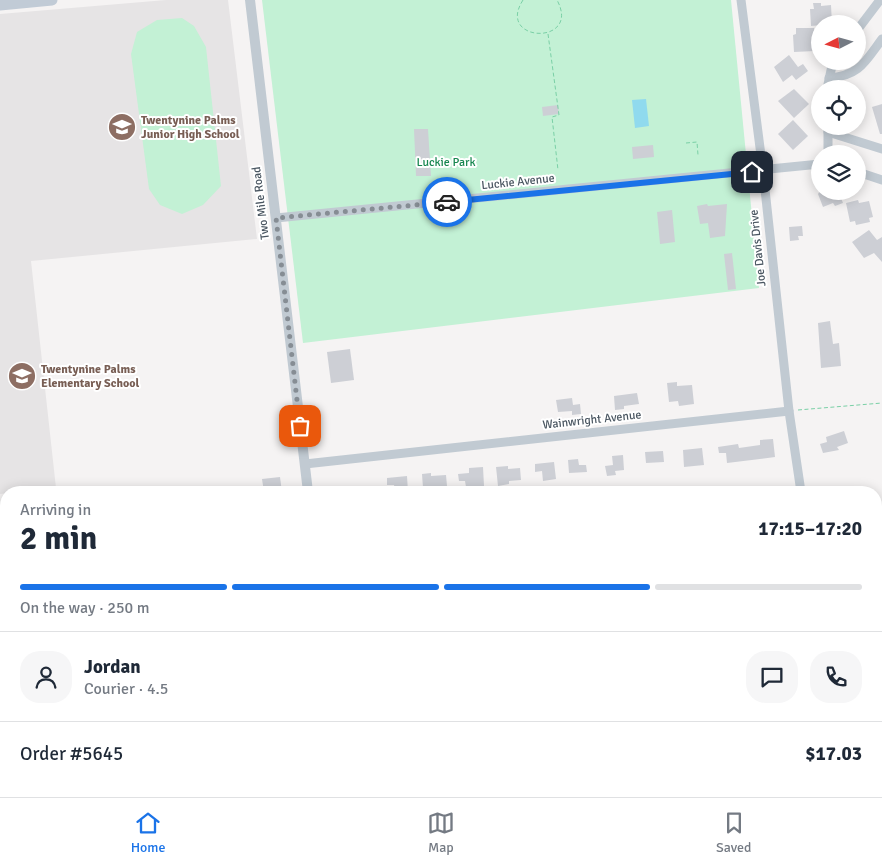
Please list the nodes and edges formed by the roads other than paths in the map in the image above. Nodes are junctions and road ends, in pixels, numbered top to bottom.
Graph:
1 (52, 0) edge
2 (250, 0) edge
3 (741, 0) edge
4 (880, 0) edge
5 (0, 5) edge
6 (866, 18) edge
7 (882, 39) edge
8 (831, 70) edge
9 (829, 78) joint
10 (843, 135) edge
11 (882, 150) edge
12 (811, 165) edge
13 (763, 170) junction
14 (866, 175) edge
15 (882, 180) edge
16 (276, 218) junction
17 (789, 411) junction
18 (305, 464) junction
19 (307, 486) edge
20 (800, 486) edge

1 - 5 main road
2 - 16 street, Two Mile Road
3 - 13 street, Joe Davis Drive
4 - 6 street
7 - 9 street
8 - 9 street
10 - 11 street
12 - 13 street, Luckie Avenue
13 - 16 street, Luckie Avenue
13 - 17 street, Joe Davis Drive
14 - 15 street
16 - 18 street, Two Mile Road
17 - 18 street, Wainwright Avenue
17 - 20 street, Joe Davis Drive
18 - 19 street, Two Mile Road

